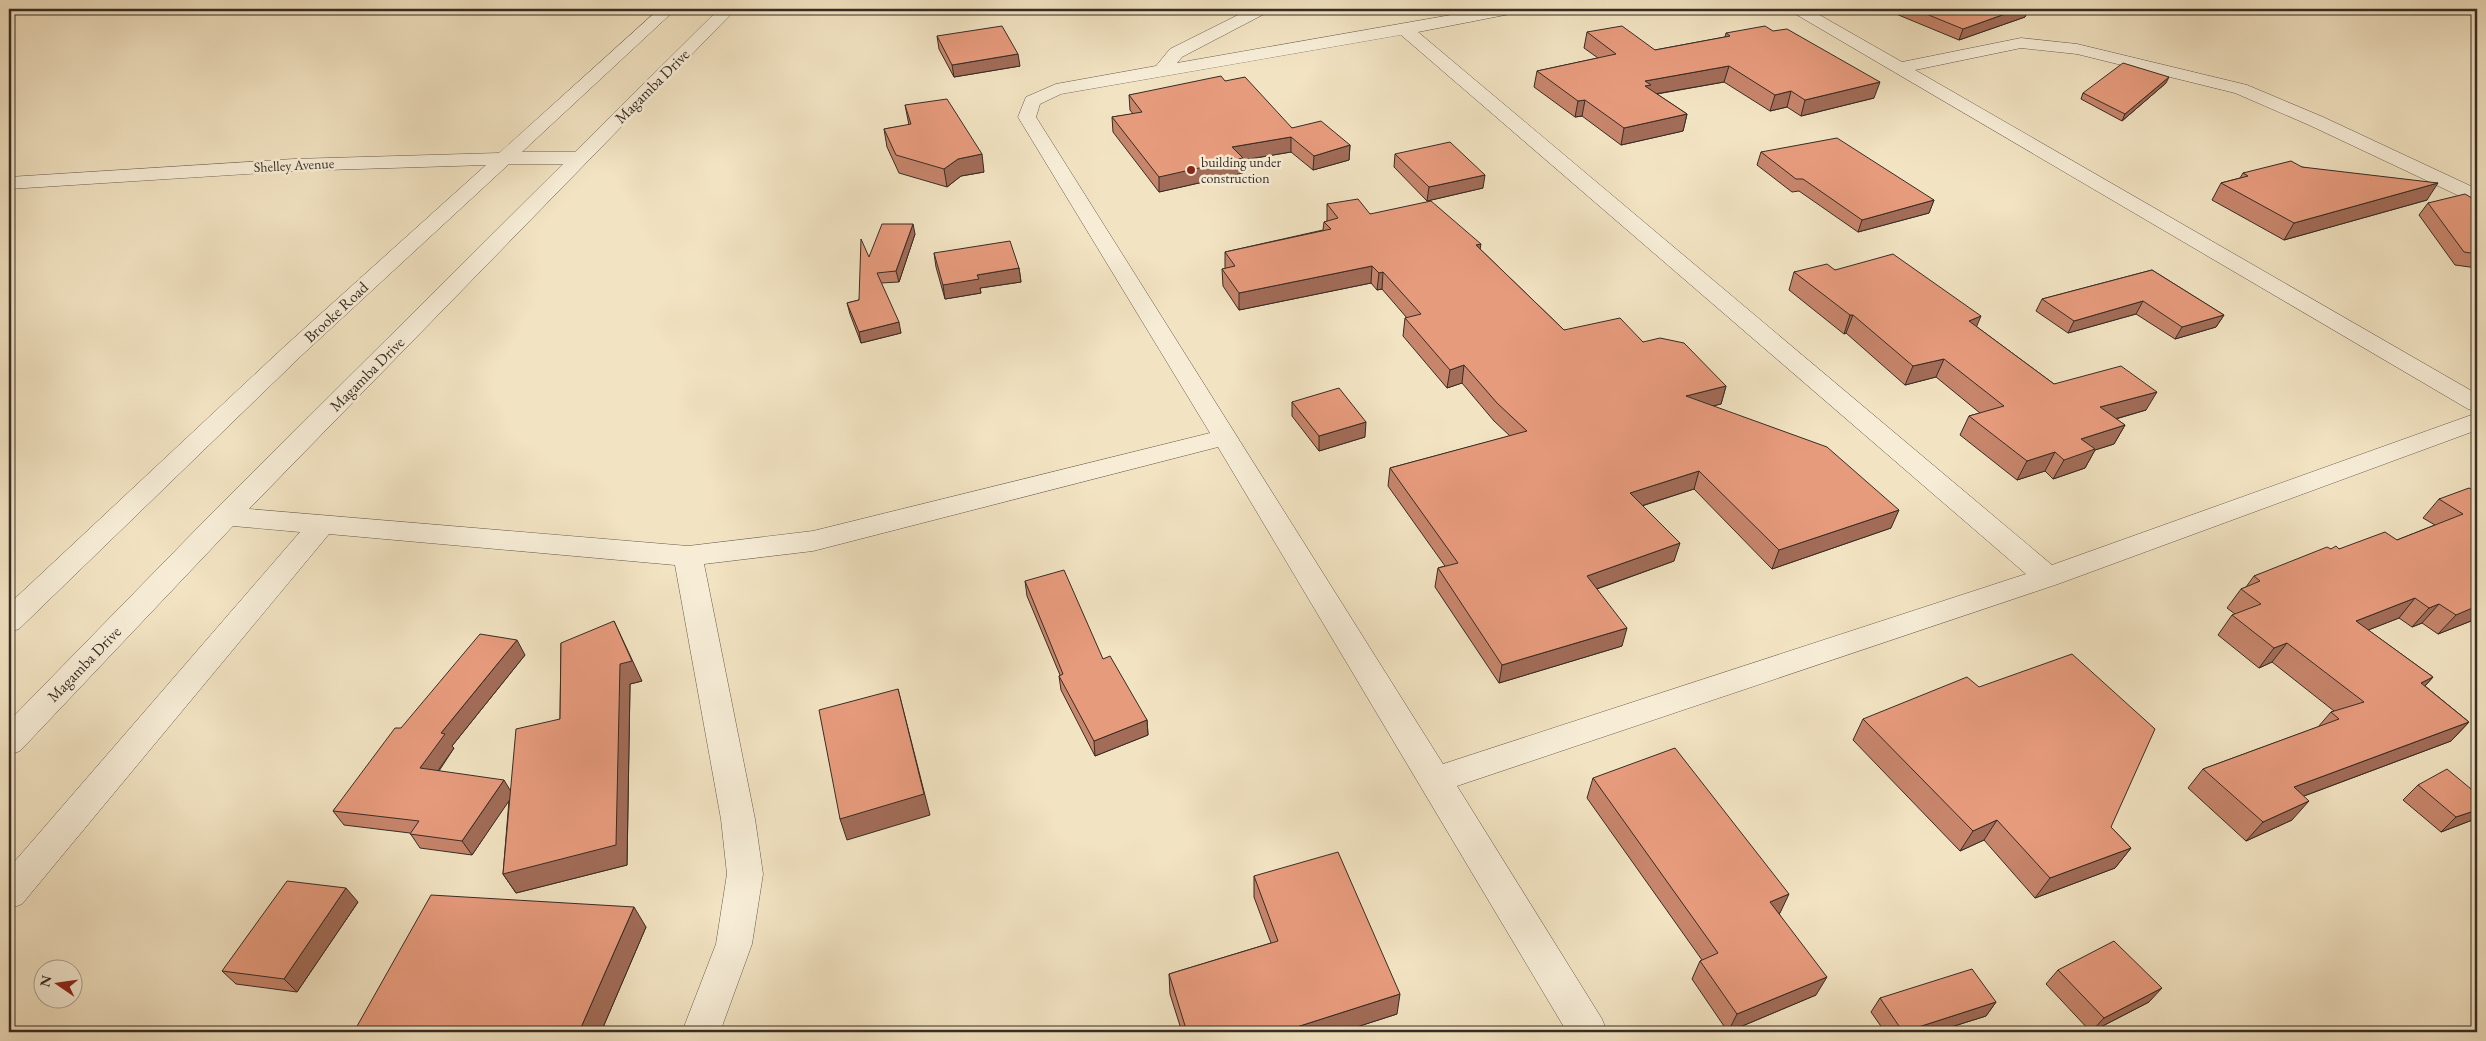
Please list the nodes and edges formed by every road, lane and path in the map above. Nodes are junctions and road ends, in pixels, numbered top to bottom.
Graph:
1 (668, 9) edge
2 (728, 9) edge
3 (1262, 9) edge
4 (1510, 9) edge
5 (1798, 9) edge
6 (1405, 29) junction
7 (1902, 67) junction
8 (1162, 71) junction
9 (502, 158) junction
10 (580, 158) junction
11 (9, 183) edge
12 (2477, 196) edge
13 (2477, 404) edge
14 (2477, 421) edge
15 (1226, 437) junction
16 (226, 516) junction
17 (322, 525) junction
18 (688, 556) junction
19 (2048, 577) junction
20 (9, 620) edge
21 (9, 742) edge
22 (1435, 780) junction
23 (9, 893) edge
24 (702, 1032) edge
25 (1588, 1032) edge

1 - 9 street, Brooke Road
2 - 10 street, Magamba Drive
3 - 8 street
4 - 6 street
5 - 7 street
6 - 8 street
6 - 19 street
7 - 12 street
7 - 13 street
8 - 15 street
9 - 10 street, Shelley Avenue
9 - 11 street, Shelley Avenue
9 - 20 street, Brooke Road
10 - 16 street, Magamba Drive
14 - 19 street
15 - 18 street
15 - 22 street
16 - 17 street
16 - 21 street, Magamba Drive
17 - 18 street
17 - 23 street
18 - 24 street
19 - 22 street
22 - 25 street

